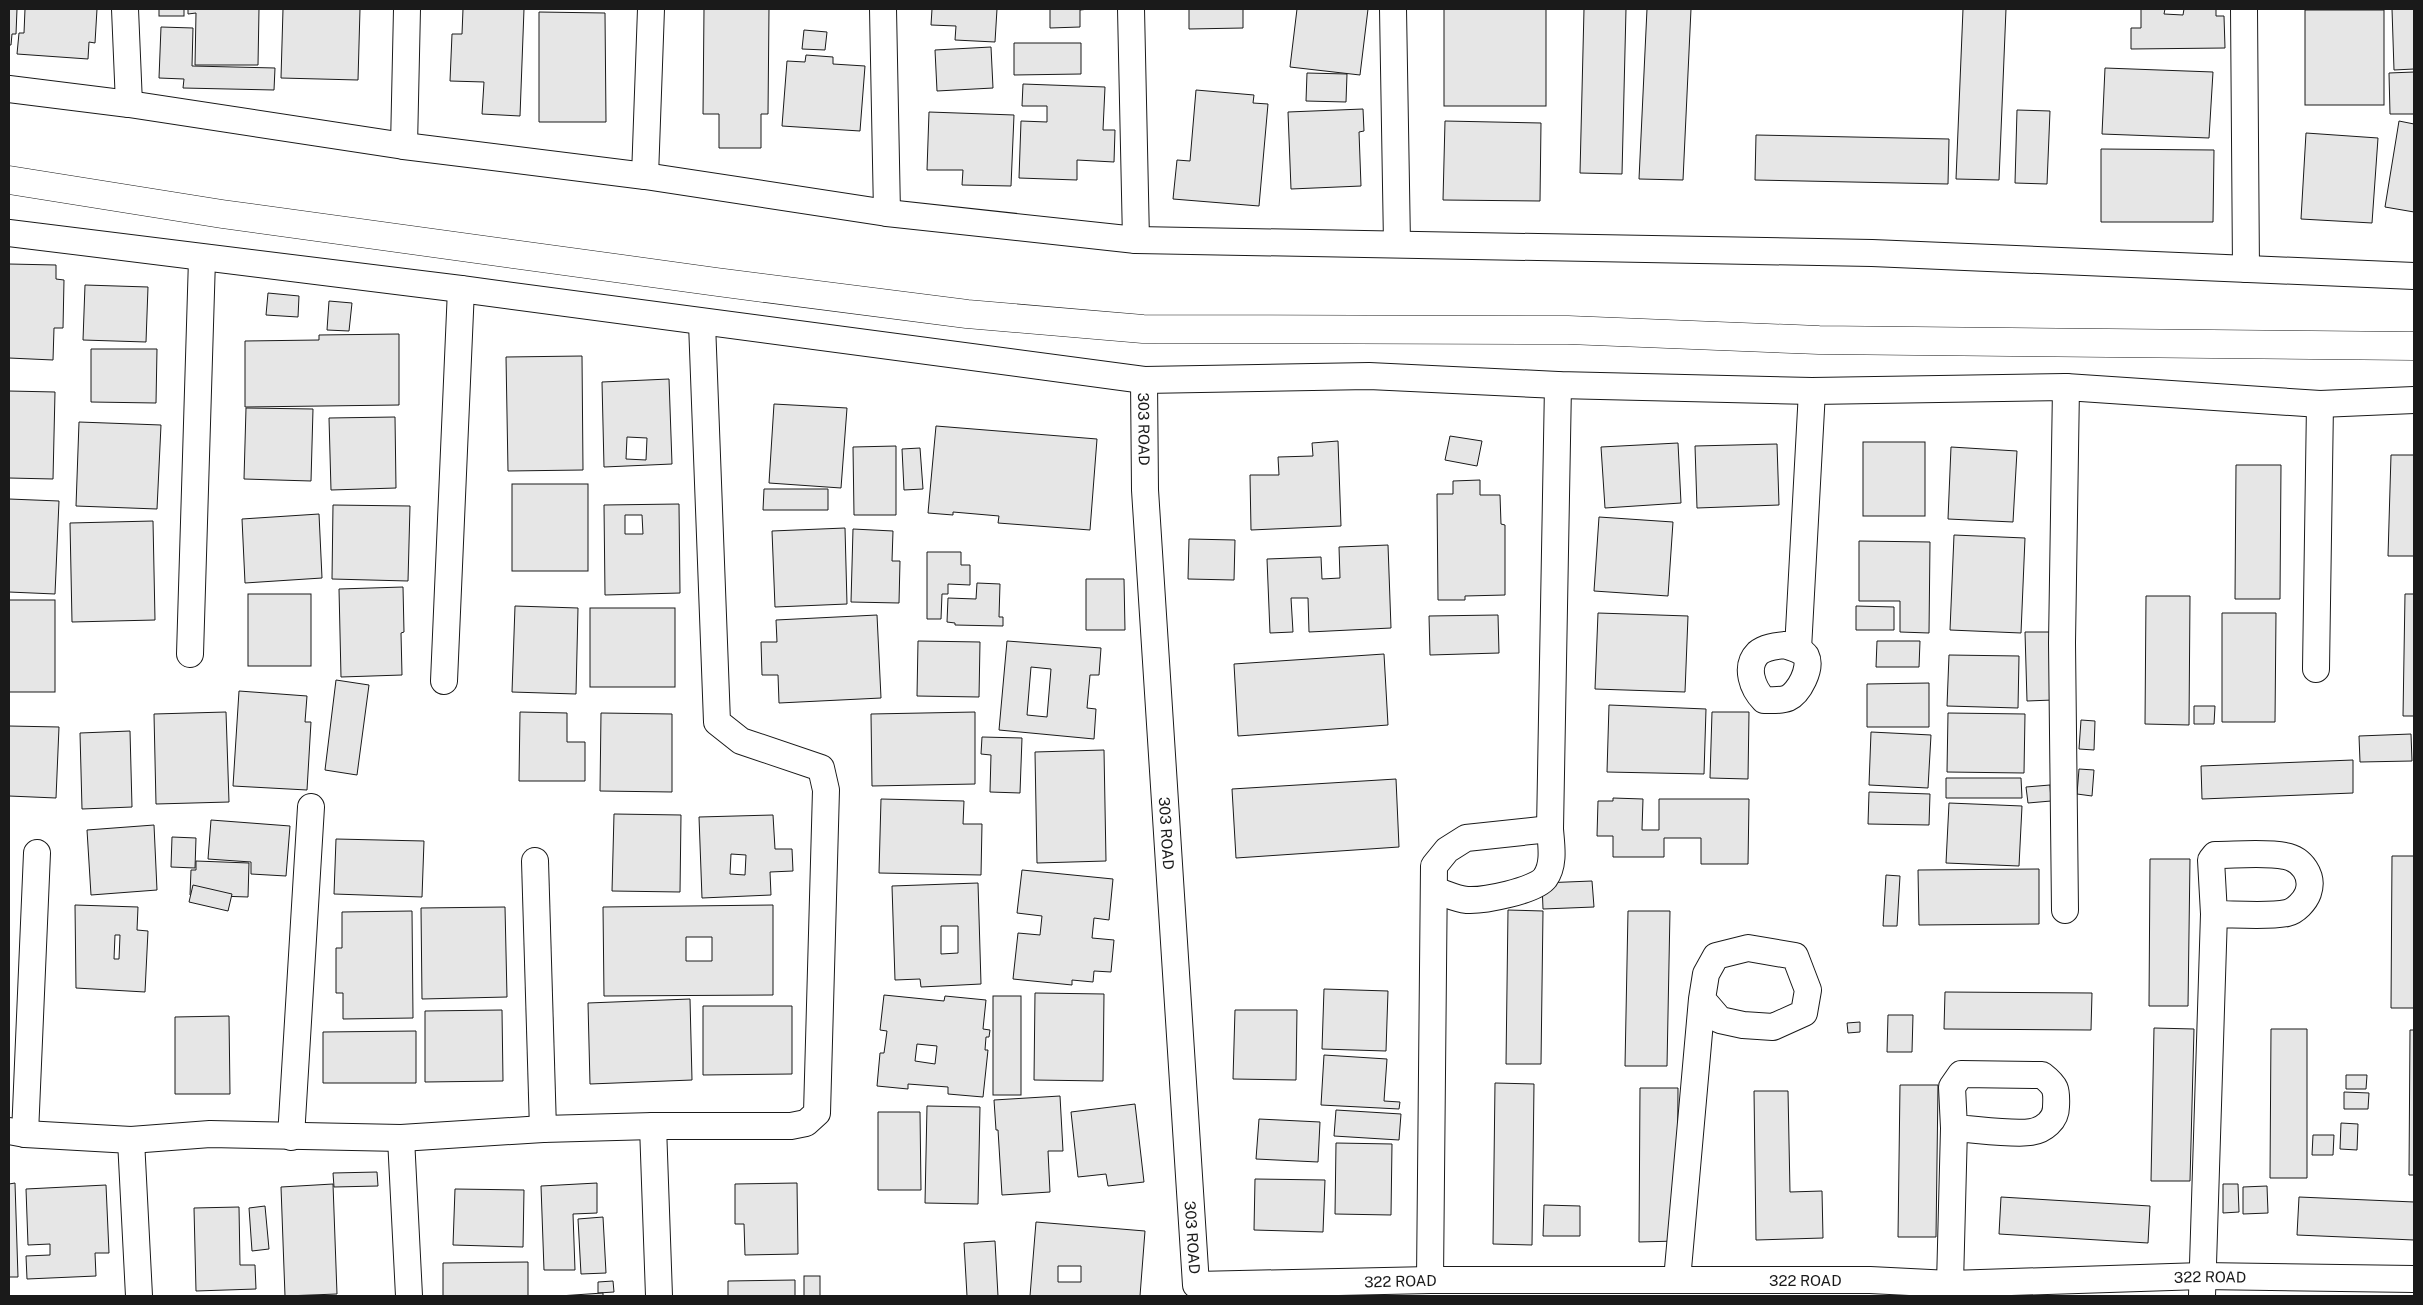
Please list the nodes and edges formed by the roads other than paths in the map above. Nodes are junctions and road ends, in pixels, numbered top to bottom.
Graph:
1 (125, 9) edge
2 (407, 9) edge
3 (650, 9) edge
4 (883, 9) edge
5 (1131, 9) edge
6 (1393, 9) edge
7 (2244, 9) edge
8 (9, 89) edge
9 (128, 104) junction
10 (404, 146) junction
11 (645, 176) junction
12 (9, 180) edge
13 (887, 213) junction
14 (9, 233) edge
15 (1136, 240) junction
16 (1397, 244) junction
17 (202, 259) junction
18 (2246, 268) junction
19 (2414, 276) edge
20 (461, 289) junction
21 (702, 323) junction
22 (2414, 346) edge
23 (1144, 380) junction
24 (1558, 385) junction
25 (2066, 387) junction
26 (1812, 391) junction
27 (2414, 400) edge
28 (2320, 404) junction
29 (1798, 649) dead end
30 (190, 654) dead end
31 (2316, 669) dead end
32 (444, 681) dead end
33 (311, 806) dead end
34 (1550, 828) junction
35 (37, 854) dead end
36 (535, 861) dead end
37 (1434, 890) junction
38 (2065, 910) dead end
39 (2214, 914) dead end
40 (1702, 999) dead end
41 (653, 1126) junction
42 (1954, 1128) dead end
43 (543, 1129) junction
44 (17, 1132) edge
45 (291, 1137) junction
46 (402, 1138) junction
47 (131, 1140) junction
48 (2414, 1279) edge
49 (1430, 1280) junction
50 (1677, 1280) junction
51 (1950, 1284) junction
52 (1196, 1285) joint
53 (2202, 1286) edge
54 (1529, 1288) edge
55 (1870, 1288) edge
56 (139, 1296) edge
57 (409, 1296) edge
58 (659, 1296) edge

1 - 9 street
2 - 10 street
3 - 11 street
4 - 13 street
5 - 15 street
6 - 16 street
7 - 18 street
8 - 9 street
9 - 10 street
10 - 11 street
11 - 13 street
12 - 22 street
13 - 15 street
14 - 17 street
15 - 16 street
16 - 18 street
17 - 20 street
17 - 30 street
18 - 19 street
20 - 21 street
20 - 32 street
21 - 23 street
21 - 41 street
23 - 24 street
23 - 52 street, 303 ROAD
24 - 26 street
24 - 34 street
25 - 26 street
25 - 28 street
25 - 38 street
26 - 29 street
27 - 28 street
28 - 31 street
33 - 45 street
34 - 37 street
34 - 37 street
35 - 44 street
36 - 43 street
37 - 49 street
39 - 53 street
40 - 50 street
41 - 43 street
41 - 58 street
42 - 51 street
43 - 46 street
44 - 47 street
45 - 46 street
45 - 47 street
46 - 57 street
47 - 56 street
48 - 53 street, 322 ROAD
49 - 52 street, 322 ROAD
49 - 54 street, 322 ROAD
50 - 54 street, 322 ROAD
50 - 55 street, 322 ROAD
51 - 53 street, 322 ROAD
51 - 55 street, 322 ROAD

